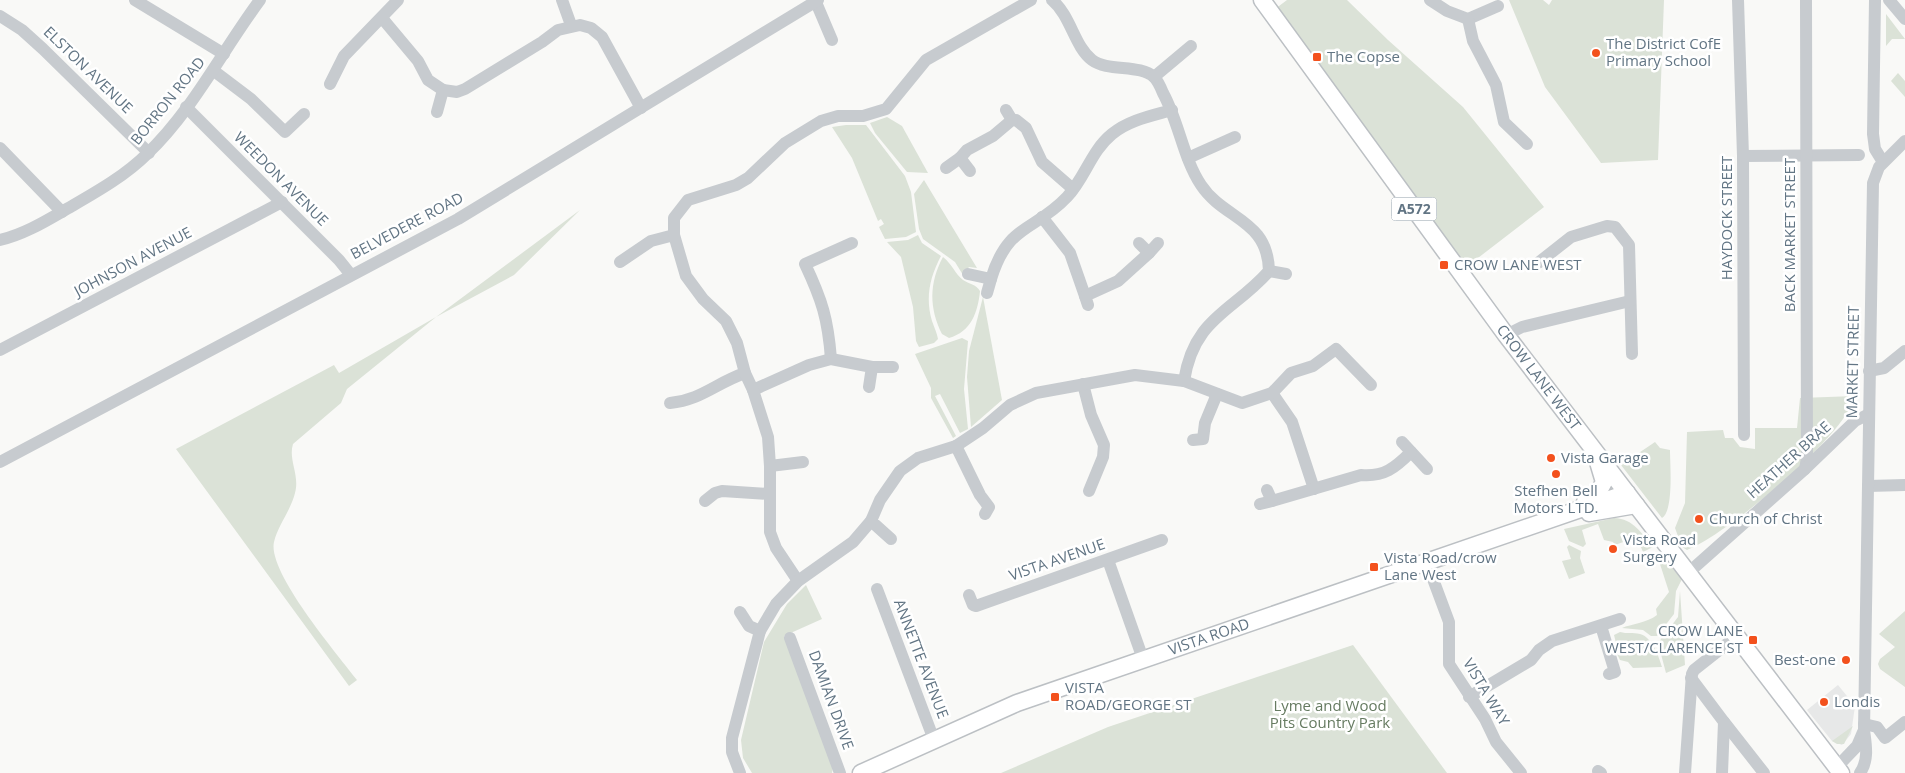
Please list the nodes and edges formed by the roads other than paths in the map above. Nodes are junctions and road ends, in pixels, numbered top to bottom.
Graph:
1 (135, 0) edge
2 (260, 0) edge
3 (398, 0) edge
4 (562, 0) edge
5 (1031, 0) edge
6 (1052, 0) edge
7 (1262, 0) edge
8 (1430, 0) edge
9 (1738, 0) edge
10 (1806, 0) edge
11 (1875, 0) edge
12 (1889, 0) edge
13 (816, 1) edge
14 (1498, 6) dead end
15 (0, 16) edge
16 (382, 18) junction
17 (1905, 19) edge
18 (1468, 20) junction
19 (571, 26) junction
20 (832, 40) dead end
21 (1191, 46) dead end
22 (224, 54) junction
23 (214, 71) junction
24 (1154, 77) junction
25 (330, 84) dead end
26 (443, 90) junction
27 (186, 107) junction
28 (641, 108) junction
29 (1172, 110) junction
30 (437, 112) dead end
31 (304, 114) dead end
32 (1235, 137) dead end
33 (1905, 141) edge
34 (1528, 146) dead end
35 (0, 148) edge
36 (149, 153) junction
37 (1806, 154) junction
38 (1859, 155) dead end
39 (1742, 156) junction
40 (960, 158) junction
41 (1188, 158) junction
42 (1884, 162) junction
43 (946, 168) dead end
44 (970, 171) dead end
45 (1073, 189) junction
46 (282, 202) junction
47 (62, 212) junction
48 (1042, 217) junction
49 (674, 235) junction
50 (0, 240) edge
51 (852, 243) dead end
52 (1140, 243) dead end
53 (1158, 243) dead end
54 (1149, 253) junction
55 (620, 262) dead end
56 (1538, 263) dead end
57 (1269, 271) junction
58 (968, 274) dead end
59 (1286, 274) dead end
60 (351, 275) junction
61 (991, 279) junction
62 (987, 293) dead end
63 (1630, 301) junction
64 (1506, 335) junction
65 (0, 350) edge
66 (1905, 351) edge
67 (1632, 354) dead end
68 (831, 359) junction
69 (872, 367) junction
70 (893, 368) dead end
71 (1869, 371) junction
72 (745, 373) junction
73 (1184, 381) junction
74 (1084, 384) junction
75 (1371, 385) dead end
76 (869, 387) dead end
77 (753, 390) junction
78 (1272, 393) junction
79 (1217, 394) junction
80 (669, 402) dead end
81 (1869, 414) junction
82 (1744, 436) dead end
83 (1203, 440) dead end
84 (1402, 442) dead end
85 (1590, 444) junction
86 (956, 446) junction
87 (1411, 452) junction
88 (0, 462) edge
89 (803, 462) dead end
90 (770, 466) junction
91 (1427, 469) dead end
92 (1805, 469) junction
93 (1905, 485) edge
94 (1868, 486) junction
95 (1314, 489) junction
96 (1090, 491) dead end
97 (769, 494) junction
98 (1266, 498) dead end
99 (1632, 499) junction
100 (705, 501) dead end
101 (989, 508) dead end
102 (1562, 516) junction
103 (870, 521) junction
104 (891, 539) dead end
105 (1162, 540) dead end
106 (1108, 560) junction
107 (1427, 563) junction
108 (1688, 573) junction
109 (798, 581) junction
110 (877, 589) dead end
111 (969, 595) dead end
112 (741, 608) dead end
113 (1620, 619) dead end
114 (1601, 626) junction
115 (760, 631) junction
116 (1737, 636) junction
117 (790, 638) dead end
118 (1143, 659) junction
119 (1615, 672) dead end
120 (1691, 678) junction
121 (1469, 697) junction
122 (1724, 722) junction
123 (1905, 722) edge
124 (1864, 727) junction
125 (934, 740) junction
126 (1839, 770) edge
127 (740, 773) edge
128 (840, 773) edge
129 (861, 773) edge
130 (1521, 773) edge
131 (1685, 773) edge
132 (1722, 773) edge
133 (1764, 773) edge
134 (1860, 773) edge

1 - 22 street
2 - 22 street, BORRON ROAD
3 - 16 street
4 - 19 street
5 - 49 street
6 - 24 street
7 - 64 main road, CROW LANE WEST / A572
8 - 18 street
9 - 39 street, HAYDOCK STREET
10 - 37 street, BACK MARKET STREET
11 - 42 street
12 - 17 street
13 - 20 street
13 - 28 street, BELVEDERE ROAD
14 - 18 street
15 - 36 street, ELSTON AVENUE
16 - 25 street
16 - 26 street
18 - 34 street
19 - 26 street
19 - 28 street
21 - 24 street
22 - 23 street, BORRON ROAD
23 - 27 street, BORRON ROAD
23 - 31 street
24 - 29 street
26 - 30 street
27 - 36 street, BORRON ROAD
27 - 46 street, WEEDON AVENUE
28 - 60 street, BELVEDERE ROAD
29 - 41 street
29 - 45 street
32 - 41 street
33 - 42 street, MARKET STREET
35 - 47 street
36 - 47 street, BORRON ROAD
37 - 38 street
37 - 39 street
37 - 92 street, BACK MARKET STREET
39 - 82 street, HAYDOCK STREET
40 - 43 street
40 - 44 street
40 - 45 street
41 - 57 street
42 - 71 street, MARKET STREET
45 - 48 street
46 - 60 street, WEEDON AVENUE
46 - 65 street, JOHNSON AVENUE
47 - 50 street, BORRON ROAD
48 - 54 street
48 - 61 street
49 - 55 street
49 - 72 street
51 - 68 street
52 - 54 street
53 - 54 street
56 - 63 street
57 - 59 street
57 - 73 street
58 - 61 street
60 - 88 street, BELVEDERE ROAD
61 - 62 street
63 - 64 street
63 - 67 street
64 - 85 main road, CROW LANE WEST / A572
66 - 71 street
68 - 69 street
68 - 77 street
69 - 70 street
69 - 76 street
71 - 81 street, MARKET STREET
72 - 77 street
72 - 80 street
73 - 74 street
73 - 79 street
74 - 86 street
74 - 96 street
75 - 78 street
77 - 90 street
78 - 79 street
78 - 95 street
79 - 83 street
81 - 92 street, HEATHER BRAE
81 - 94 street, MARKET STREET
84 - 87 street
85 - 99 main road, CROW LANE WEST / A572
85 - 102 main road
86 - 101 street
86 - 103 street
87 - 91 street
87 - 95 street
89 - 90 street
90 - 97 street
92 - 108 street, HEATHER BRAE
93 - 94 street
94 - 124 street, MARKET STREET
95 - 98 street
97 - 100 street
97 - 109 street
99 - 102 main road, VISTA ROAD
99 - 108 main road, CROW LANE WEST / A572
102 - 107 main road, VISTA ROAD
103 - 104 street
103 - 109 street
105 - 106 street, VISTA AVENUE
106 - 111 street, VISTA AVENUE
106 - 118 street
107 - 118 main road, VISTA ROAD
107 - 121 street, VISTA WAY
108 - 116 main road, CROW LANE WEST / A572
109 - 115 street
110 - 125 street, ANNETTE AVENUE
112 - 115 street
113 - 114 street
114 - 119 street
114 - 121 street
115 - 127 street
116 - 120 street
116 - 126 main road, CROW LANE WEST / A572
117 - 128 street, DAMIAN DRIVE
118 - 125 main road, VISTA ROAD
120 - 122 street
120 - 131 street
121 - 130 street, VISTA WAY
122 - 132 street
122 - 133 street
123 - 124 street
124 - 126 street, MARKET STREET
124 - 134 street, MARKET STREET
125 - 129 main road, VISTA ROAD

